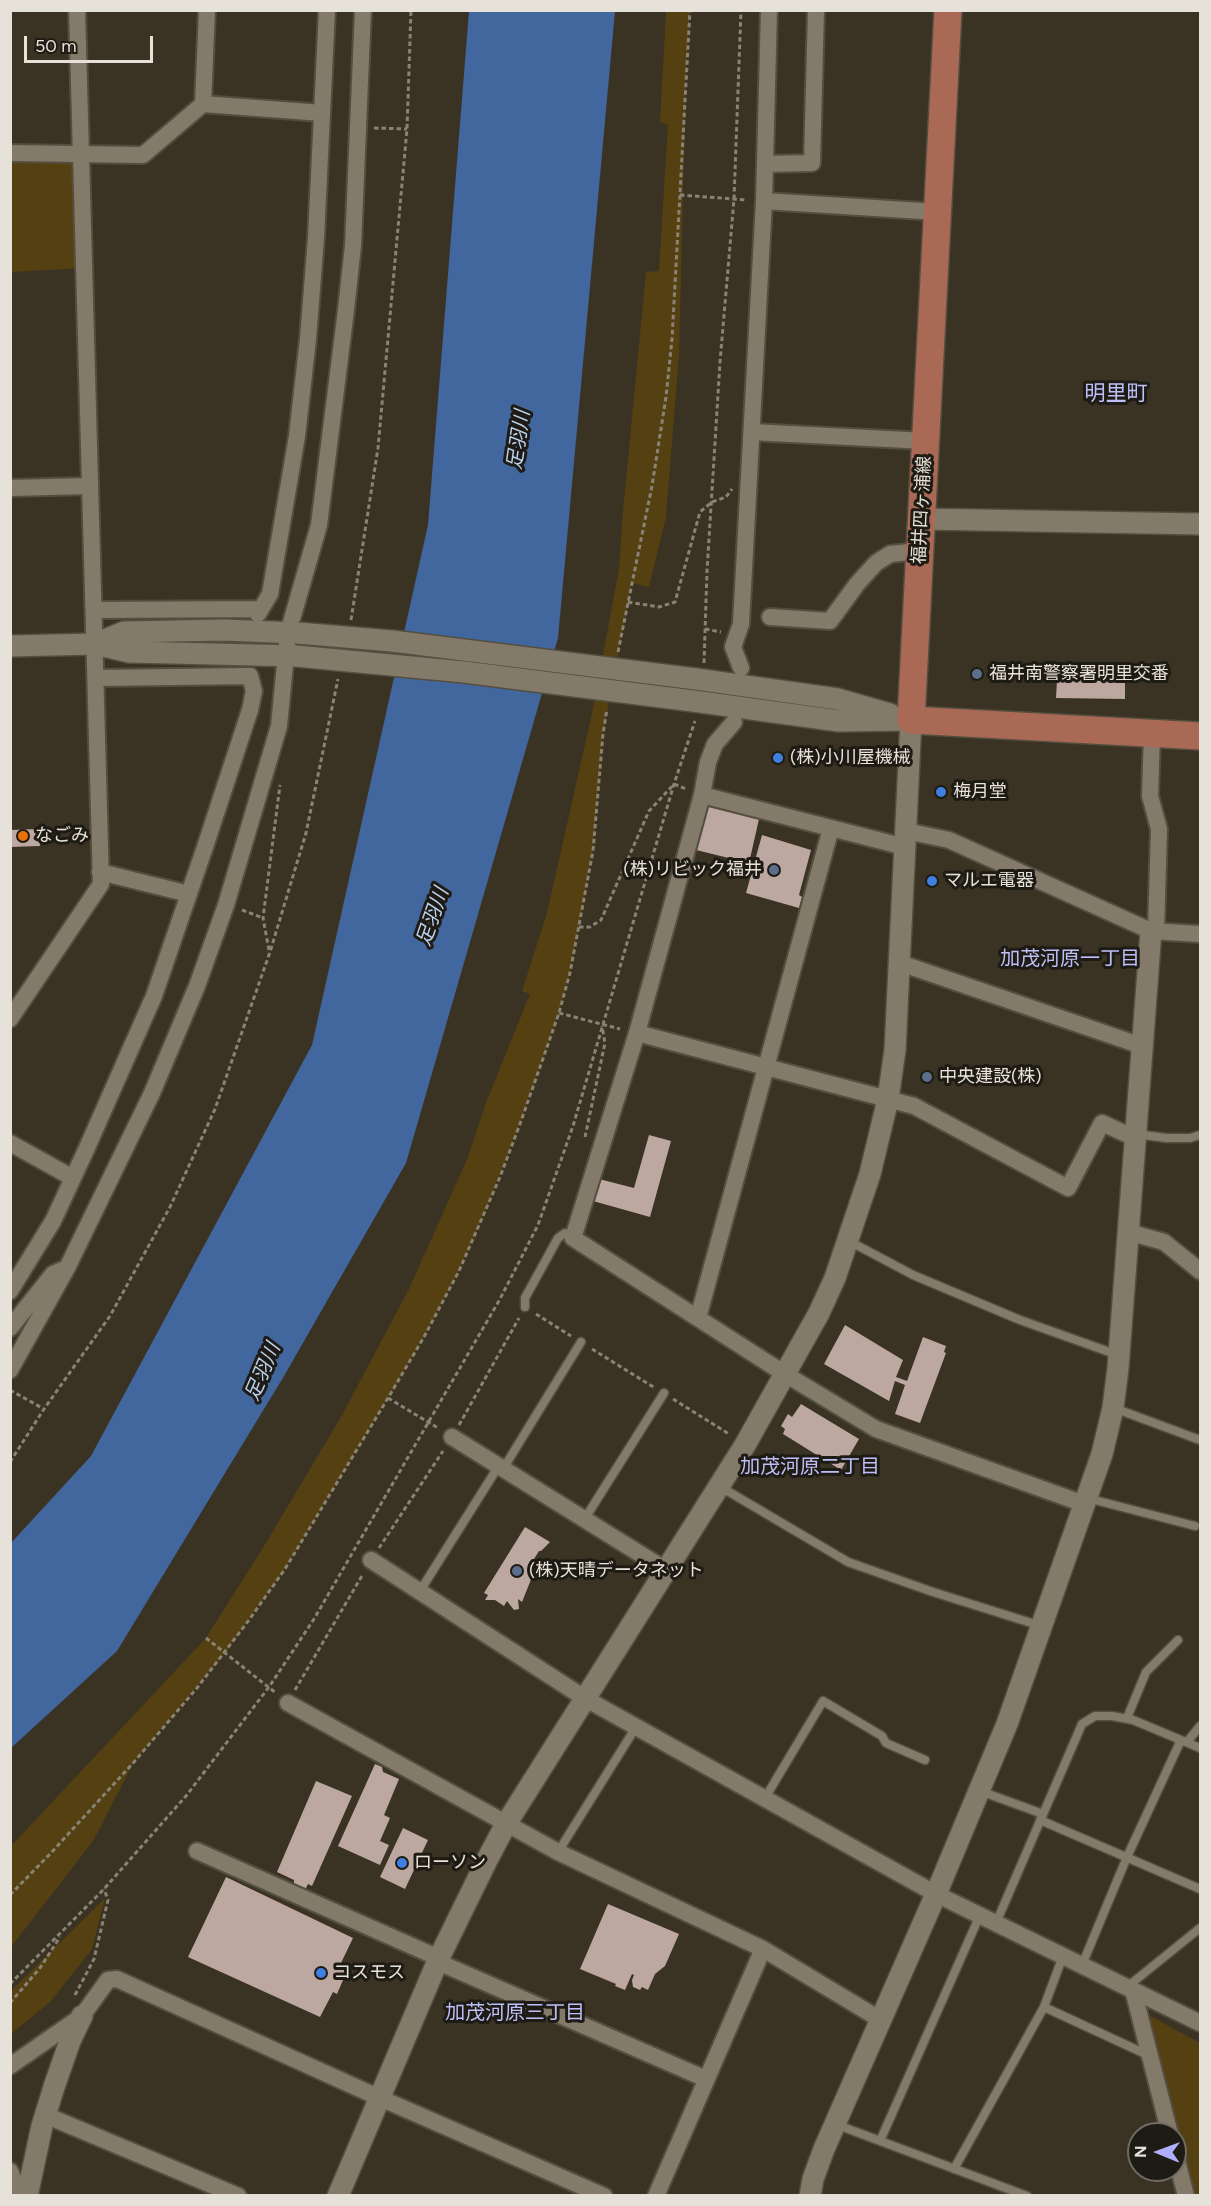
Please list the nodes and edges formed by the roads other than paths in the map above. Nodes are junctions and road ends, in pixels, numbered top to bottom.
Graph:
1 (77, 10) edge
2 (207, 10) edge
3 (327, 10) edge
4 (363, 10) edge
5 (769, 10) edge
6 (816, 10) edge
7 (948, 10) edge
8 (203, 104) junction
9 (322, 113) junction
10 (10, 153) edge
11 (79, 153) junction
12 (765, 164) junction
13 (764, 201) junction
14 (938, 212) junction
15 (752, 432) junction
16 (926, 441) junction
17 (88, 486) junction
18 (10, 488) edge
19 (922, 519) junction
20 (1200, 524) edge
21 (919, 551) junction
22 (94, 610) junction
23 (770, 617) dead end
24 (293, 633) junction
25 (95, 644) junction
26 (10, 646) edge
27 (291, 655) junction
28 (741, 668) dead end
29 (96, 678) junction
30 (911, 720) junction
31 (734, 722) dead end
32 (1152, 733) junction
33 (1200, 736) edge
34 (702, 795) junction
35 (831, 828) junction
36 (905, 839) junction
37 (100, 872) junction
38 (189, 894) junction
39 (1154, 931) junction
40 (1200, 934) edge
41 (900, 963) junction
42 (13, 1009) edge
43 (636, 1033) junction
44 (1142, 1046) junction
45 (765, 1067) junction
46 (888, 1099) junction
47 (1200, 1135) edge
48 (1136, 1136) junction
49 (10, 1143) edge
50 (73, 1178) junction
51 (1128, 1232) junction
52 (573, 1238) junction
53 (849, 1241) junction
54 (68, 1266) junction
55 (1200, 1271) edge
56 (10, 1291) edge
57 (525, 1307) road end
58 (698, 1318) junction
59 (10, 1328) edge
60 (581, 1342) road end
61 (1119, 1355) junction
62 (10, 1370) edge
63 (785, 1374) junction
64 (664, 1393) road end
65 (1113, 1408) junction
66 (452, 1437) road end
67 (1200, 1440) edge
68 (500, 1468) junction
69 (719, 1486) junction
70 (1085, 1501) junction
71 (584, 1520) junction
72 (1195, 1526) dead end
73 (371, 1560) road end
74 (666, 1570) junction
75 (420, 1592) junction
76 (1041, 1626) junction
77 (1178, 1640) dead end
78 (586, 1698) junction
79 (288, 1703) road end
80 (1127, 1718) junction
81 (1200, 1726) edge
82 (636, 1727) junction
83 (1184, 1741) junction
84 (1200, 1748) edge
85 (925, 1760) dead end
86 (979, 1790) junction
87 (765, 1798) junction
88 (1042, 1817) junction
89 (506, 1824) junction
90 (197, 1851) dead end
91 (558, 1852) junction
92 (1127, 1857) junction
93 (1200, 1889) edge
94 (936, 1894) junction
95 (980, 1915) junction
96 (996, 1923) junction
97 (1200, 1928) edge
98 (763, 1949) junction
99 (1064, 1956) junction
100 (438, 1960) junction
101 (1082, 1965) junction
102 (1130, 1989) junction
103 (1044, 2007) junction
104 (82, 2016) junction
105 (880, 2020) junction
106 (1200, 2023) edge
107 (1150, 2056) junction
108 (10, 2066) edge
109 (706, 2079) junction
110 (380, 2098) junction
111 (45, 2115) junction
112 (1167, 2122) edge
113 (835, 2124) junction
114 (880, 2141) junction
115 (954, 2169) junction
116 (10, 2171) edge
117 (20, 2196) edge
118 (27, 2196) edge
119 (238, 2196) edge
120 (338, 2196) edge
121 (604, 2196) edge
122 (656, 2196) edge
123 (810, 2196) edge
124 (1027, 2196) edge

1 - 11 street
2 - 8 street
3 - 9 street
4 - 24 street
5 - 12 street
6 - 12 street
7 - 14 main road, 福井四ヶ浦線
8 - 9 street
8 - 11 street
9 - 22 street
10 - 11 street
11 - 17 street
12 - 13 street
13 - 14 street
13 - 15 street
14 - 16 main road, 福井四ヶ浦線
15 - 16 street
15 - 28 street
16 - 19 main road, 福井四ヶ浦線
17 - 18 street
17 - 22 street
19 - 20 street
19 - 21 main road, 福井四ヶ浦線
21 - 23 street
21 - 30 main road, 福井四ヶ浦線
22 - 25 street
24 - 25 street
24 - 27 street
24 - 30 street, bridge
25 - 26 street
25 - 27 street
25 - 29 street
27 - 30 street, bridge
27 - 54 street
29 - 37 street
29 - 38 street
30 - 32 main road
30 - 36 street
31 - 34 street
32 - 33 main road
32 - 39 street
34 - 35 street
34 - 43 street
35 - 36 street
35 - 45 street
36 - 39 street
36 - 41 street
37 - 38 street
37 - 42 street
38 - 50 street
39 - 40 street
39 - 44 street
41 - 44 street
41 - 46 street
43 - 45 street
43 - 52 street
44 - 48 street
45 - 46 street
45 - 58 street
46 - 48 street
46 - 53 street
47 - 48 lane
48 - 51 street
49 - 50 street
50 - 56 street
51 - 55 street
51 - 61 street
52 - 57 lane
52 - 58 street
53 - 61 lane
53 - 63 street
54 - 59 street
54 - 62 street
58 - 63 street
60 - 68 lane
61 - 65 street
63 - 69 street
63 - 70 street
64 - 71 lane
65 - 67 lane
65 - 70 street
66 - 68 street
68 - 71 street
68 - 75 lane
69 - 74 street
69 - 76 lane
70 - 72 lane
70 - 76 street
71 - 74 street
73 - 75 street
74 - 78 street
75 - 78 street
76 - 86 street
77 - 80 lane
78 - 82 street
78 - 89 street
79 - 89 street
80 - 83 lane
80 - 88 lane
81 - 83 lane
82 - 87 street
82 - 91 lane
83 - 84 lane
83 - 92 lane
85 - 87 lane
86 - 88 lane
86 - 94 street
87 - 94 street
88 - 92 lane
88 - 96 lane
89 - 91 street
89 - 100 street
90 - 100 street
91 - 98 street
92 - 93 lane
92 - 101 lane
94 - 95 street
94 - 105 street
95 - 96 street
95 - 114 lane
96 - 99 street
97 - 102 lane
98 - 105 street
98 - 109 street
99 - 101 street
99 - 103 lane
100 - 109 street
100 - 110 street
101 - 102 street
102 - 106 street
102 - 107 street
103 - 107 lane
103 - 115 lane
104 - 108 street
104 - 110 street
104 - 111 street
105 - 113 street
107 - 112 street
109 - 122 street
110 - 120 street
110 - 121 street
111 - 118 street
111 - 119 street
113 - 114 lane
113 - 123 street
114 - 115 lane
115 - 124 lane
116 - 117 street

